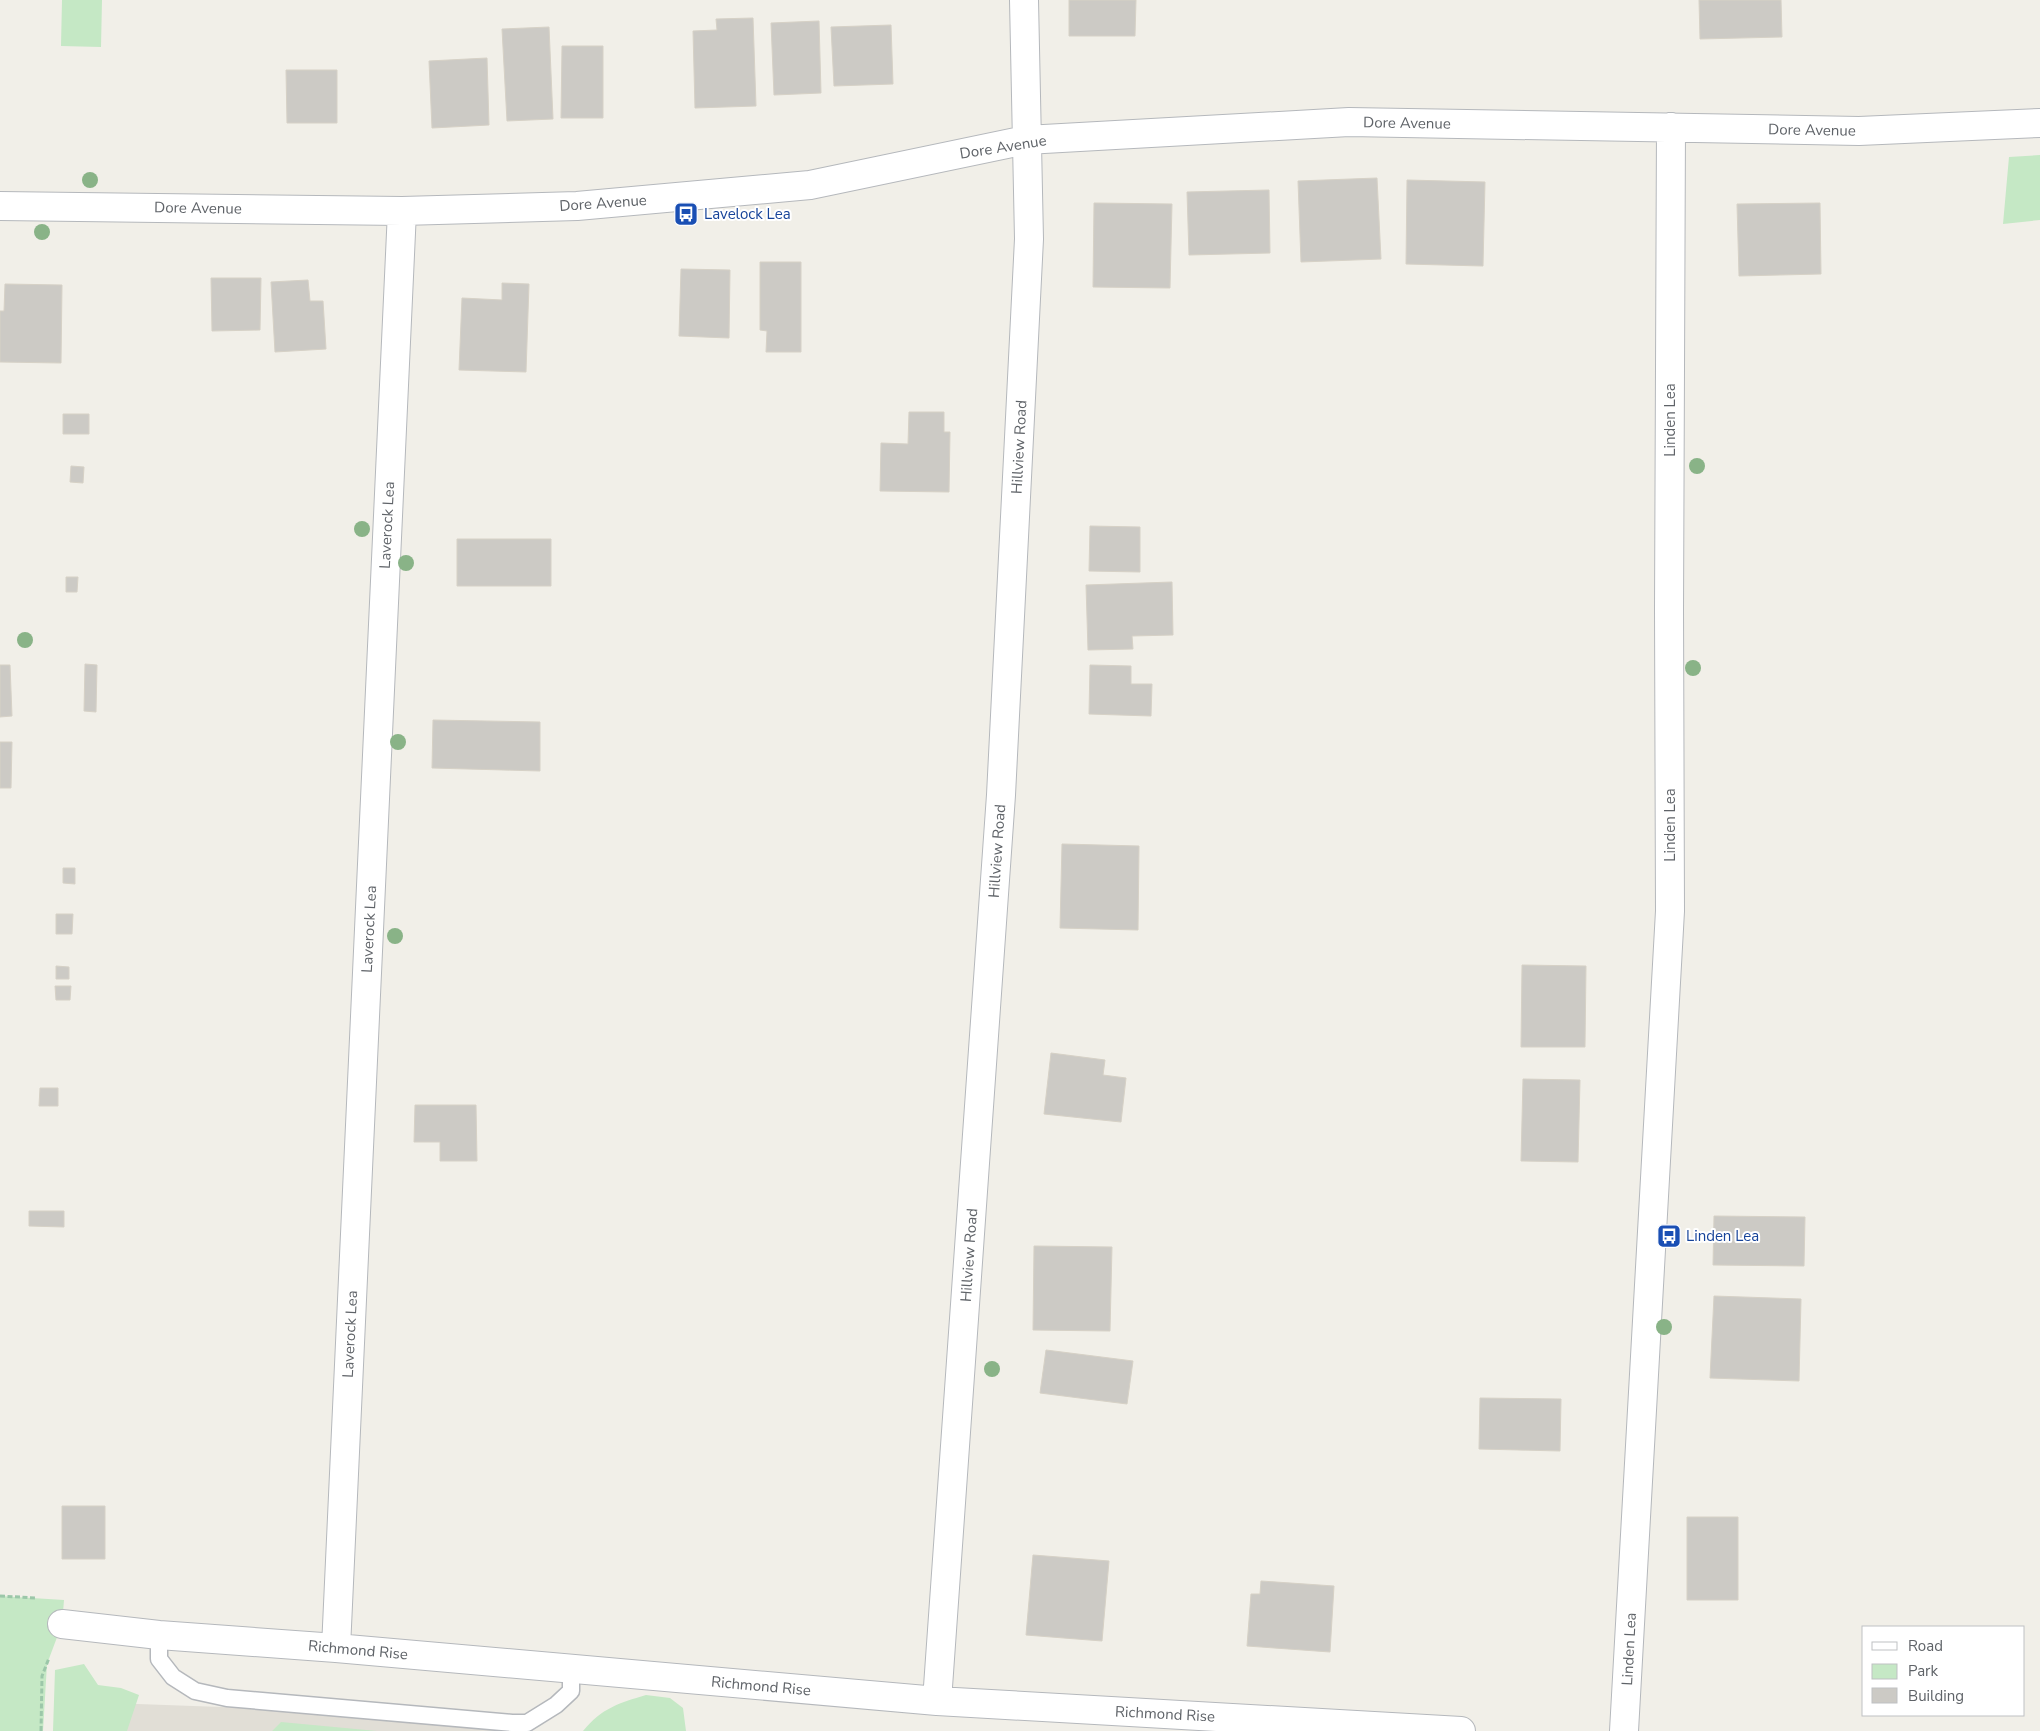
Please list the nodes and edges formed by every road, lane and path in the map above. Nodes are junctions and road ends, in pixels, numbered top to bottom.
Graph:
1 (1024, 0) edge
2 (2040, 122) edge
3 (1671, 127) junction
4 (1026, 140) junction
5 (0, 206) edge
6 (402, 211) junction
7 (62, 1624) joint
8 (159, 1635) junction
9 (336, 1648) junction
10 (571, 1669) junction
11 (937, 1701) junction
12 (41, 1731) edge
13 (1461, 1731) edge
14 (1624, 1731) edge

1 - 4 street, Hillview Road
2 - 3 street, Dore Avenue
3 - 4 street, Dore Avenue
3 - 14 street, Linden Lea
4 - 6 street, Dore Avenue
4 - 11 street, Hillview Road
5 - 6 street, Dore Avenue
6 - 9 street, Laverock Lea
7 - 8 street, Richmond Rise
7 - 12 path
8 - 9 street, Richmond Rise
8 - 10 lane
9 - 10 street, Richmond Rise
10 - 11 street, Richmond Rise
11 - 13 street, Richmond Rise

